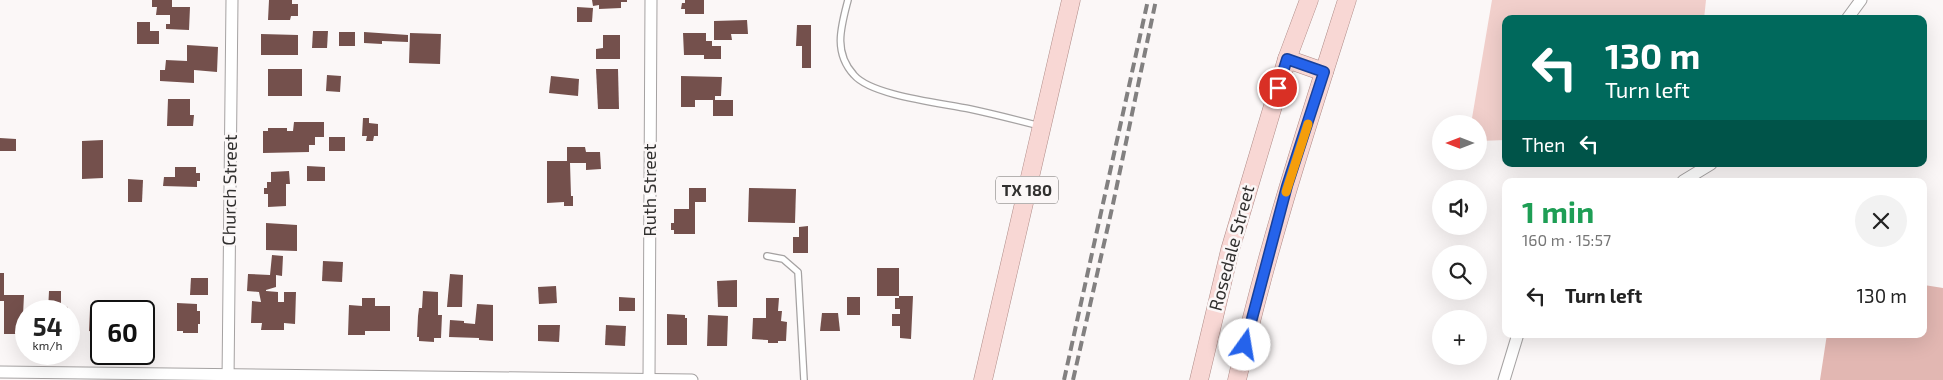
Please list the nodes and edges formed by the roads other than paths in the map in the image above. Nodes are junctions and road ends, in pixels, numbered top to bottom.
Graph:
1 (232, 0) edge
2 (651, 0) edge
3 (848, 0) edge
4 (1071, 0) edge
5 (1309, 0) edge
6 (1347, 0) edge
7 (1861, 0) edge
8 (1850, 15) edge
9 (1287, 59) junction
10 (1324, 72) junction
11 (1042, 126) junction
12 (1706, 167) edge
13 (1688, 178) edge
14 (767, 256) dead end
15 (1517, 338) edge
16 (0, 372) edge
17 (228, 377) edge
18 (1237, 379) edge
19 (649, 380) edge
20 (692, 380) edge
21 (804, 380) edge
22 (984, 380) edge
23 (1199, 380) edge
24 (1504, 380) edge

1 - 17 street, Church Street
2 - 19 street, Ruth Street
3 - 11 lane
4 - 11 main road, TX 180
5 - 9 main road, Rosedale Street
6 - 10 main road
7 - 8 street
9 - 10 main road
9 - 23 main road, Rosedale Street
10 - 18 main road
11 - 22 main road, TX 180
12 - 13 street
14 - 21 lane
15 - 24 street
16 - 17 street
17 - 19 street
19 - 20 street

